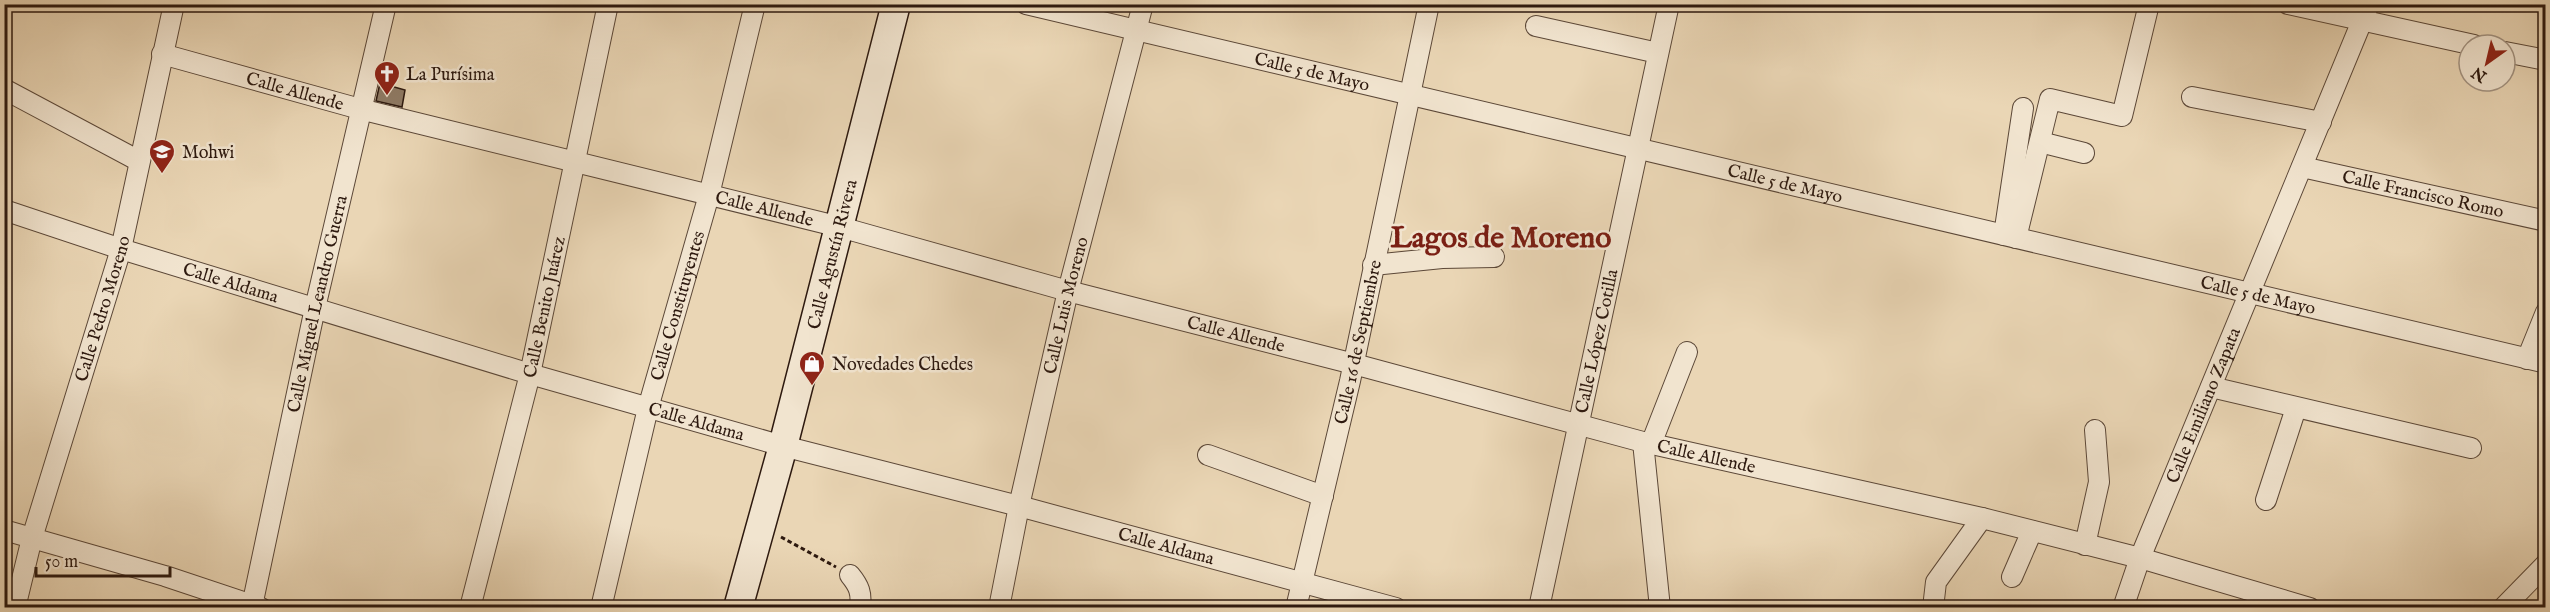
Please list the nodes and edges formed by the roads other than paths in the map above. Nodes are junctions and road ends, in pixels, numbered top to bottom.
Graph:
1 (174, 4) edge
2 (386, 4) edge
3 (608, 4) edge
4 (755, 4) edge
5 (896, 4) edge
6 (1026, 4) edge
7 (1143, 4) edge
8 (1429, 4) edge
9 (1669, 4) edge
10 (2149, 4) edge
11 (2288, 4) edge
12 (2366, 13) edge
13 (1536, 26) dead end
14 (1136, 31) junction
15 (2457, 40) edge
16 (1658, 53) junction
17 (162, 54) junction
18 (2517, 54) edge
19 (2546, 60) edge
20 (4, 89) edge
21 (1409, 95) junction
22 (2192, 98) dead end
23 (2023, 108) dead end
24 (360, 109) junction
25 (2320, 122) junction
26 (2040, 141) junction
27 (1637, 148) junction
28 (2084, 153) dead end
29 (140, 161) junction
30 (575, 163) junction
31 (2302, 167) junction
32 (709, 195) junction
33 (4, 210) edge
34 (2546, 221) edge
35 (840, 227) junction
36 (2010, 237) junction
37 (121, 249) junction
38 (1494, 257) dead end
39 (1373, 265) junction
40 (1068, 291) junction
41 (2250, 294) junction
42 (315, 308) junction
43 (2546, 312) edge
44 (1687, 352) dead end
45 (2536, 361) edge
46 (1354, 364) junction
47 (530, 374) junction
48 (2211, 387) junction
49 (648, 408) junction
50 (2296, 408) junction
51 (1578, 424) junction
52 (2095, 430) dead end
53 (1647, 443) junction
54 (783, 446) junction
55 (2471, 448) dead end
56 (1208, 454) dead end
57 (1323, 496) junction
58 (2266, 500) dead end
59 (1019, 506) junction
60 (1982, 518) junction
61 (4, 530) edge
62 (2032, 531) junction
63 (32, 538) junction
64 (2085, 544) junction
65 (2140, 558) junction
66 (2546, 564) edge
67 (850, 575) road end
68 (2013, 577) dead end
69 (1301, 581) junction
70 (257, 607) edge
71 (15, 608) edge
72 (470, 608) edge
73 (601, 608) edge
74 (738, 608) edge
75 (860, 608) edge
76 (999, 608) edge
77 (1296, 608) edge
78 (1396, 608) edge
79 (1539, 608) edge
80 (1660, 608) edge
81 (1933, 608) edge
82 (2123, 608) edge
83 (2310, 608) edge
84 (2503, 608) edge

1 - 17 street, Calle Pedro Moreno
2 - 24 street, Calle Miguel Leandro Guerra
3 - 30 street, Calle Benito Juárez
4 - 32 street, Calle Constituyentes
5 - 35 main road, Calle Agustín Rivera
6 - 14 street, Calle 5 de Mayo
7 - 14 street, Calle Luis Moreno
8 - 21 street, Calle 16 de Septiembre
9 - 16 street, Calle López Cotilla
10 - 26 street
11 - 12 street
12 - 15 street
12 - 25 street, Calle Emiliano Zapata
13 - 16 street
14 - 21 street, Calle 5 de Mayo
14 - 40 street, Calle Luis Moreno
16 - 27 street, Calle López Cotilla
17 - 24 street, Calle Allende
17 - 29 street, Calle Pedro Moreno
18 - 19 street
20 - 29 street
21 - 27 street, Calle 5 de Mayo
21 - 39 street, Calle 16 de Septiembre
22 - 25 street
23 - 36 street
24 - 30 street, Calle Allende
24 - 42 street, Calle Miguel Leandro Guerra
25 - 31 street, Calle Emiliano Zapata
26 - 28 street
26 - 36 street
27 - 36 street, Calle 5 de Mayo
27 - 51 street, Calle López Cotilla
29 - 37 street, Calle Pedro Moreno
30 - 32 street, Calle Allende
30 - 47 street, Calle Benito Juárez
31 - 34 street, Calle Francisco Romo
31 - 41 street, Calle Emiliano Zapata
32 - 35 street, Calle Allende
32 - 49 street, Calle Constituyentes
33 - 37 street, Calle Aldama
35 - 40 street, Calle Allende
35 - 54 main road, Calle Agustín Rivera
36 - 41 street, Calle 5 de Mayo
37 - 42 street, Calle Aldama
37 - 63 street, Calle Pedro Moreno
38 - 39 street
39 - 46 street, Calle 16 de Septiembre
40 - 46 street, Calle Allende
40 - 59 street, Calle Luis Moreno
41 - 45 street, Calle 5 de Mayo
41 - 48 street, Calle Emiliano Zapata
42 - 47 street, Calle Aldama
42 - 70 street, Calle Miguel Leandro Guerra
43 - 45 street
44 - 53 street
46 - 51 street, Calle Allende
46 - 57 street, Calle 16 de Septiembre
47 - 49 street, Calle Aldama
47 - 72 street, Calle Benito Juárez
48 - 50 street
48 - 65 street, Calle Emiliano Zapata
49 - 54 street, Calle Aldama
49 - 73 street, Calle Constituyentes
50 - 55 street
50 - 58 street
51 - 53 street, Calle Allende
51 - 79 street, Calle López Cotilla
52 - 64 street
53 - 60 street, Calle Allende
53 - 80 street
54 - 59 street, Calle Aldama
54 - 74 main road, Calle Agustín Rivera
56 - 57 street
57 - 69 street, Calle 16 de Septiembre
59 - 69 street, Calle Aldama
59 - 76 street, Calle Luis Moreno
60 - 62 street, Calle Allende
60 - 81 street
61 - 63 street
62 - 64 street, Calle Allende
62 - 68 street
63 - 70 street
63 - 71 street, Calle Pedro Moreno
64 - 65 street, Calle Allende
65 - 82 street, Calle Emiliano Zapata
65 - 83 street, Calle Allende
66 - 84 street
67 - 75 street
69 - 77 street, Calle 16 de Septiembre
69 - 78 street, Calle Aldama

